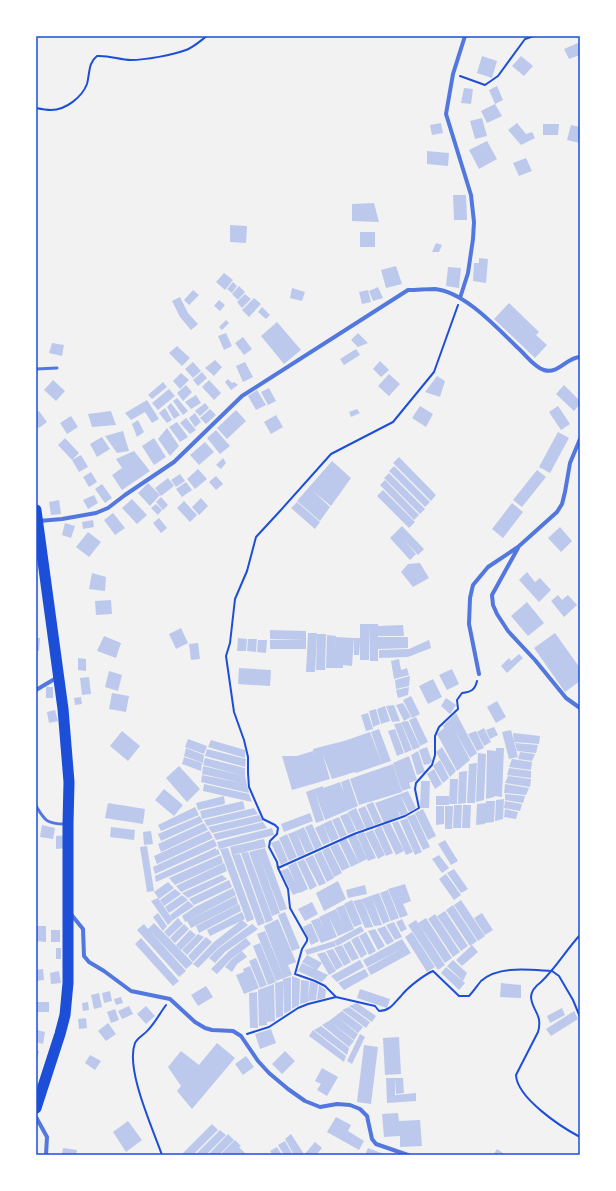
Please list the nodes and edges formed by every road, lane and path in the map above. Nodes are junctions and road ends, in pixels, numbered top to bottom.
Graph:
1 (207, 36) edge
2 (465, 36) edge
3 (534, 36) edge
4 (453, 74) junction
5 (36, 108) edge
6 (460, 298) junction
7 (580, 357) edge
8 (57, 368) dead end
9 (36, 369) edge
10 (580, 439) edge
11 (37, 516) edge
12 (518, 547) junction
13 (478, 674) joint
14 (58, 677) junction
15 (36, 690) edge
16 (580, 708) edge
17 (36, 806) edge
18 (68, 824) junction
19 (278, 868) junction
20 (68, 910) junction
21 (580, 935) edge
22 (552, 971) junction
23 (336, 997) junction
24 (170, 999) junction
25 (580, 1017) edge
26 (241, 1036) junction
27 (36, 1108) edge
28 (36, 1116) edge
29 (580, 1137) edge
30 (46, 1155) edge
31 (162, 1155) edge
32 (408, 1155) edge

1 - 5 path
2 - 4 street
3 - 4 path
4 - 6 street
6 - 7 street
6 - 11 street
6 - 19 path
8 - 9 lane
10 - 12 street
11 - 14 highway
12 - 13 street
12 - 16 street
13 - 19 path
14 - 15 street
14 - 18 highway
17 - 18 lane
18 - 20 highway
19 - 23 path
20 - 24 street
20 - 27 highway
21 - 22 path
22 - 23 path
22 - 25 path
22 - 29 path
23 - 26 path
24 - 26 street
24 - 31 path
26 - 32 street
28 - 30 street

